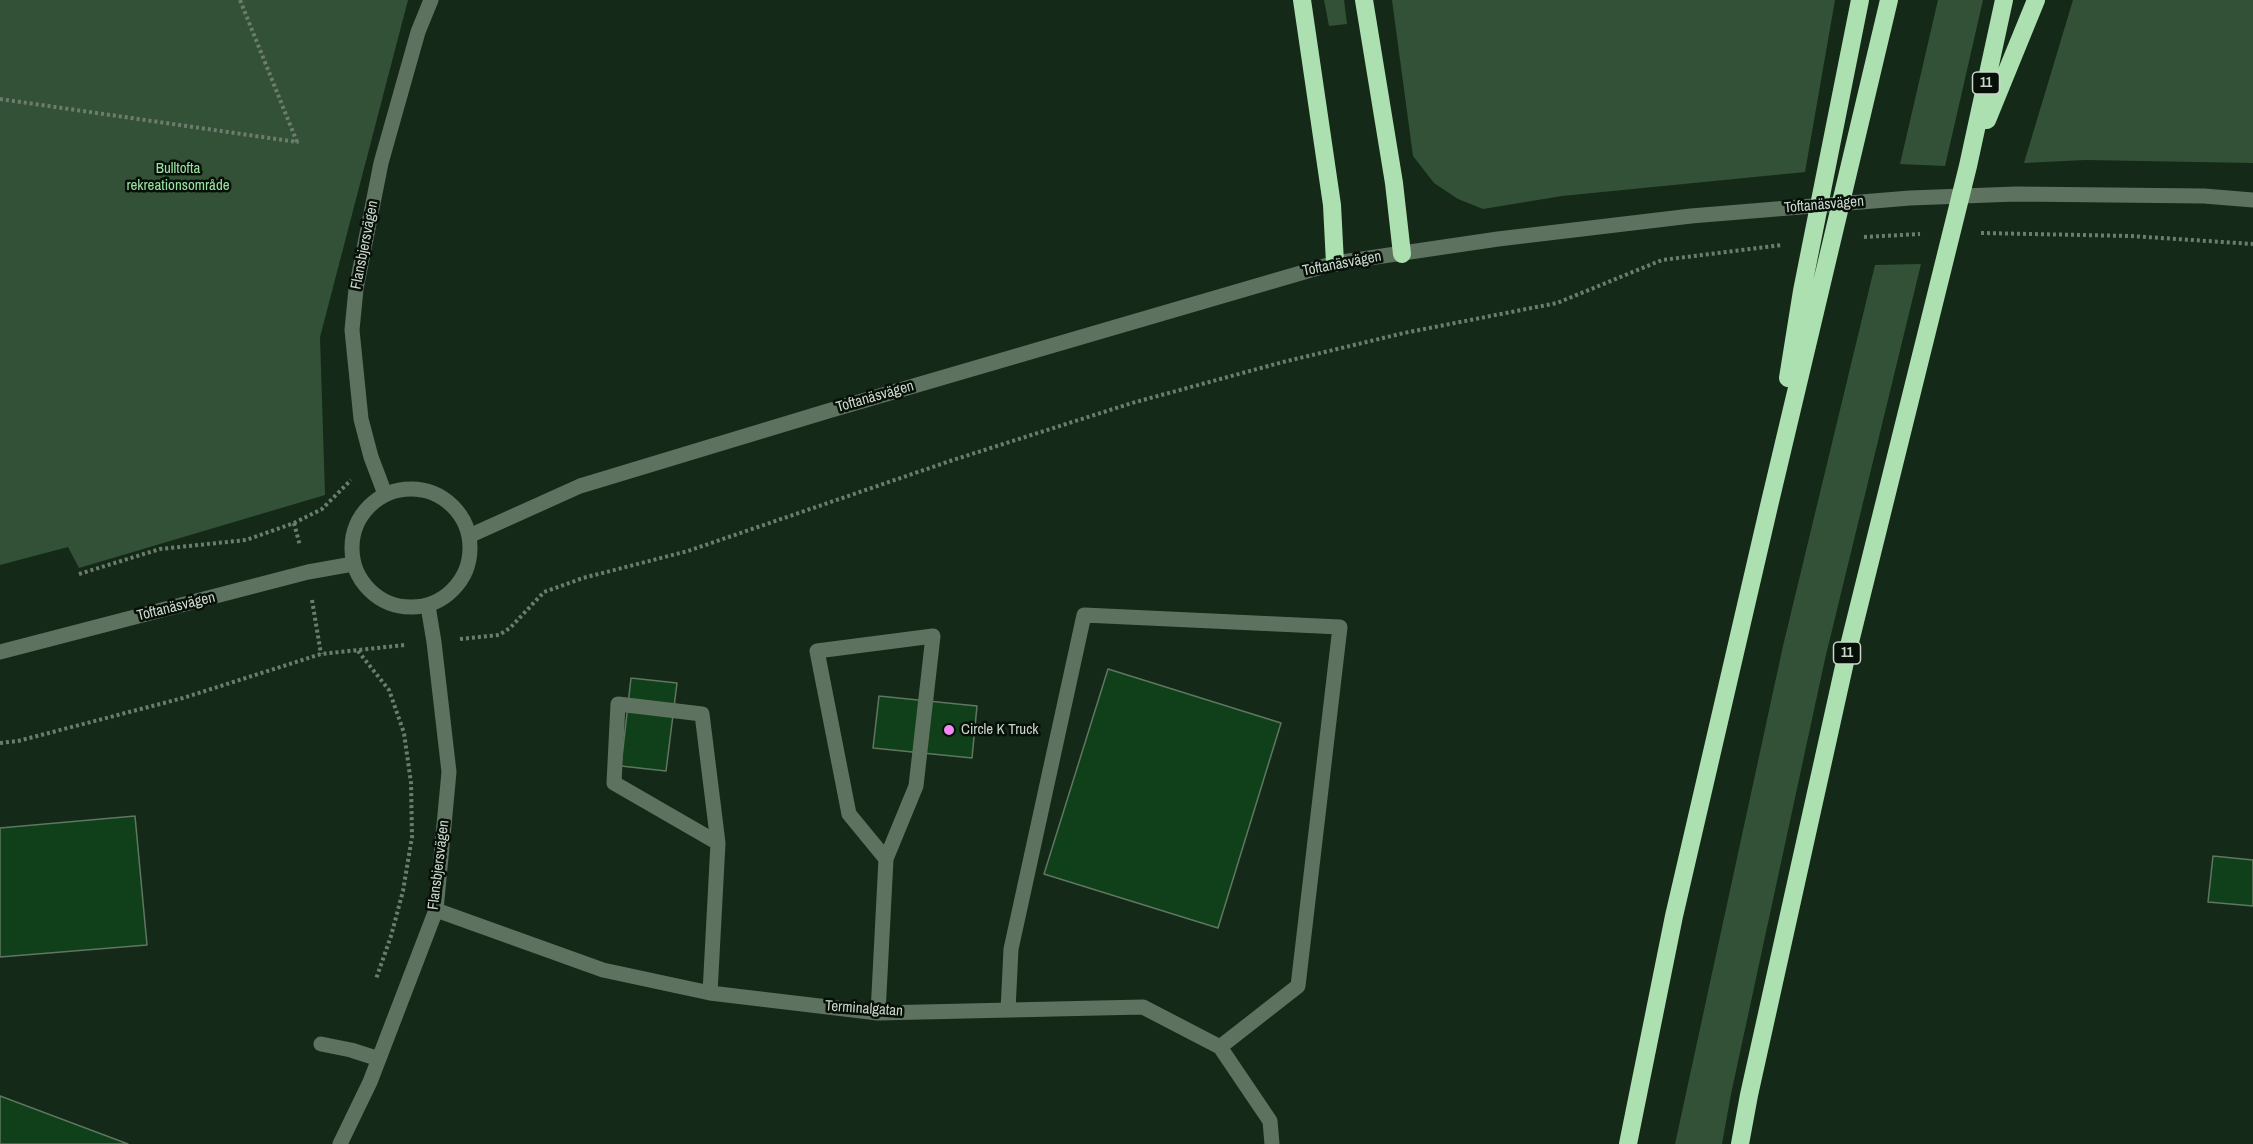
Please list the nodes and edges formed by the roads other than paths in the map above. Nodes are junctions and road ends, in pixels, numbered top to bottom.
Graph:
1 (431, 0) edge
2 (1302, 0) edge
3 (1364, 0) edge
4 (1860, 0) edge
5 (1889, 0) edge
6 (2004, 0) edge
7 (2036, 0) edge
8 (1968, 166) junction
9 (2253, 200) edge
10 (1402, 254) junction
11 (1335, 263) junction
12 (385, 494) junction
13 (1769, 506) junction
14 (469, 536) junction
15 (353, 564) junction
16 (428, 606) junction
17 (0, 652) edge
18 (718, 843) junction
19 (886, 859) junction
20 (436, 910) junction
21 (710, 993) junction
22 (1008, 1010) junction
23 (878, 1013) junction
24 (321, 1044) dead end
25 (1220, 1047) junction
26 (379, 1059) junction
27 (340, 1144) edge
28 (1272, 1144) edge
29 (1628, 1144) edge
30 (1740, 1144) edge

1 - 12 street, Flansbjersvägen
2 - 11 highway
3 - 10 highway
4 - 13 highway
5 - 13 highway
6 - 8 highway, 11
7 - 8 highway
8 - 30 highway, 11
9 - 10 street, Toftanäsvägen
10 - 11 street, Toftanäsvägen
11 - 14 street, Toftanäsvägen
12 - 14 street
12 - 15 street
13 - 29 highway
14 - 16 street
15 - 16 street
15 - 17 street, Toftanäsvägen
16 - 20 street, Flansbjersvägen
18 - 18 street
18 - 21 street
19 - 19 street
19 - 23 street
20 - 21 street, Terminalgatan
20 - 26 street, Flansbjersvägen
21 - 23 street, Terminalgatan
22 - 23 street, Terminalgatan
22 - 25 street, Terminalgatan
22 - 25 street
24 - 26 street
25 - 28 street, Terminalgatan
26 - 27 street, Flansbjersvägen

